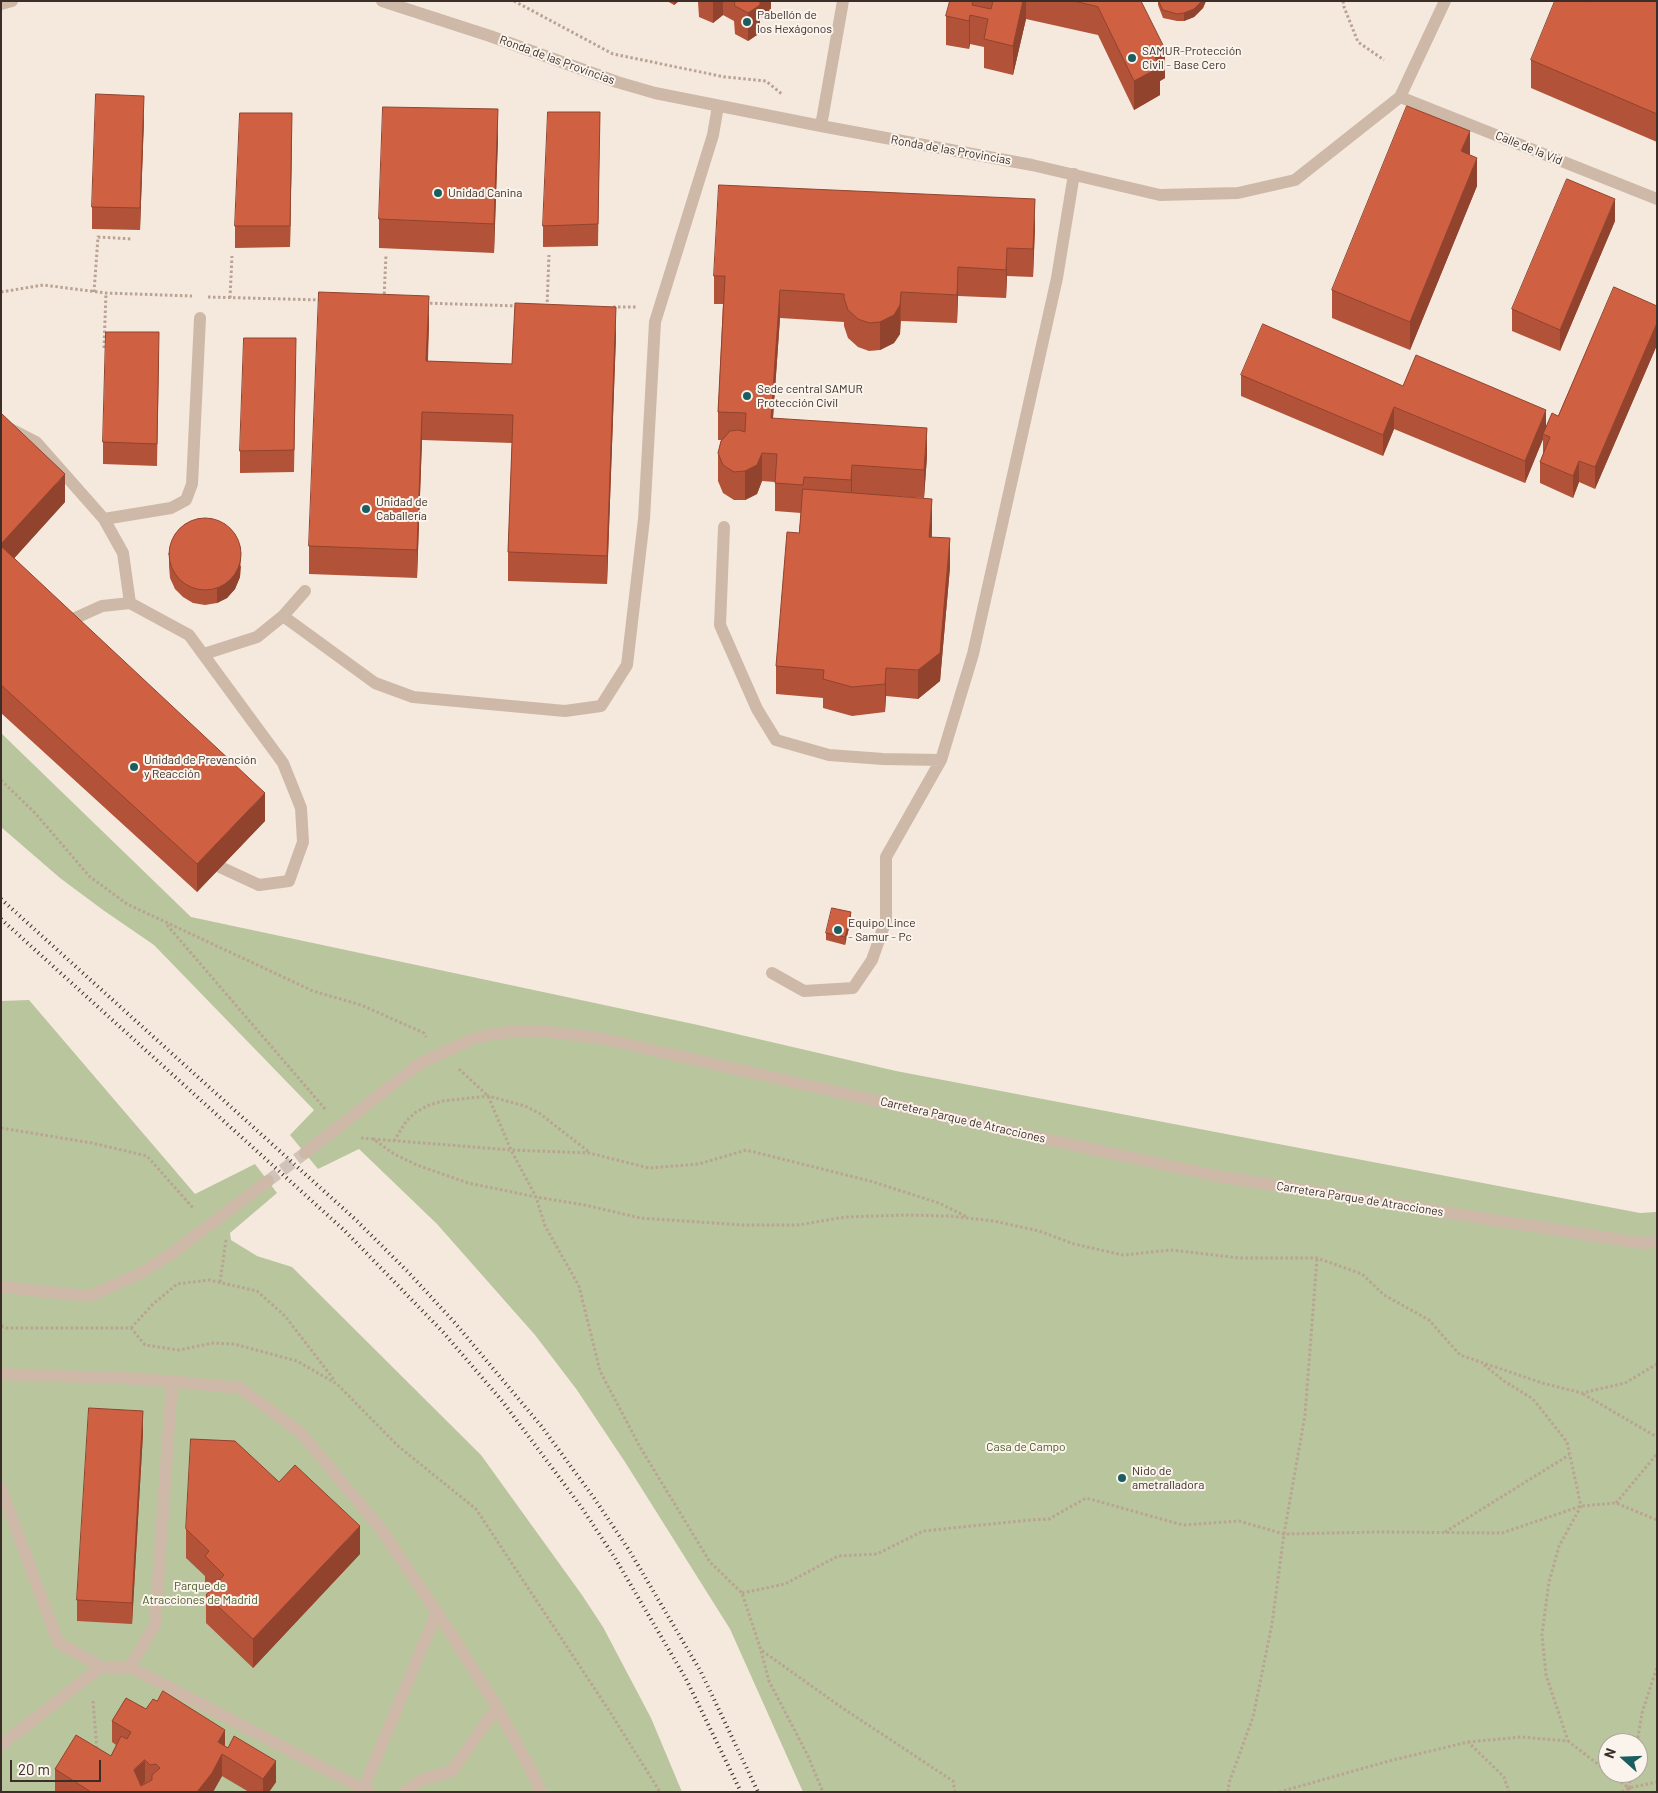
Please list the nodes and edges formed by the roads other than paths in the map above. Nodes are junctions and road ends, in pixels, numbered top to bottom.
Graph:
1 (12, 1) edge
2 (382, 1) edge
3 (842, 1) edge
4 (1444, 1) edge
5 (1, 4) edge
6 (1400, 97) junction
7 (718, 106) junction
8 (821, 126) junction
9 (1074, 174) junction
10 (1657, 199) edge
11 (200, 318) dead end
12 (1, 424) edge
13 (104, 519) junction
14 (724, 527) dead end
15 (305, 591) dead end
16 (130, 603) junction
17 (283, 616) junction
18 (60, 625) edge
19 (204, 654) junction
20 (941, 760) junction
21 (220, 867) edge
22 (772, 973) dead end
23 (305, 1153) tunnel mouth
24 (268, 1181) tunnel mouth
25 (1657, 1242) edge
26 (1, 1287) edge
27 (1, 1374) edge
28 (172, 1382) junction
29 (1, 1488) edge
30 (437, 1612) junction
31 (130, 1667) junction
32 (97, 1670) junction
33 (497, 1707) junction
34 (1, 1745) edge
35 (364, 1791) edge
36 (405, 1792) edge
37 (541, 1792) edge

1 - 5 street
2 - 7 street, Ronda de las Provincias
3 - 8 street
4 - 6 street, Ronda de las Provincias
6 - 9 street, Ronda de las Provincias
6 - 10 street, Calle de la Vid
7 - 8 street, Ronda de las Provincias
7 - 17 street
8 - 9 street, Ronda de las Provincias
9 - 20 street
11 - 13 street
12 - 13 street
13 - 16 street
14 - 20 street
15 - 17 street
16 - 18 street
16 - 19 street
17 - 19 street
19 - 21 street
20 - 22 street
23 - 25 street, Carretera Parque de Atracciones
24 - 26 street
27 - 28 street
28 - 30 street
28 - 31 street
29 - 32 street
30 - 33 street
30 - 35 street
31 - 32 street
31 - 35 street
32 - 34 street
33 - 36 street
33 - 37 street

